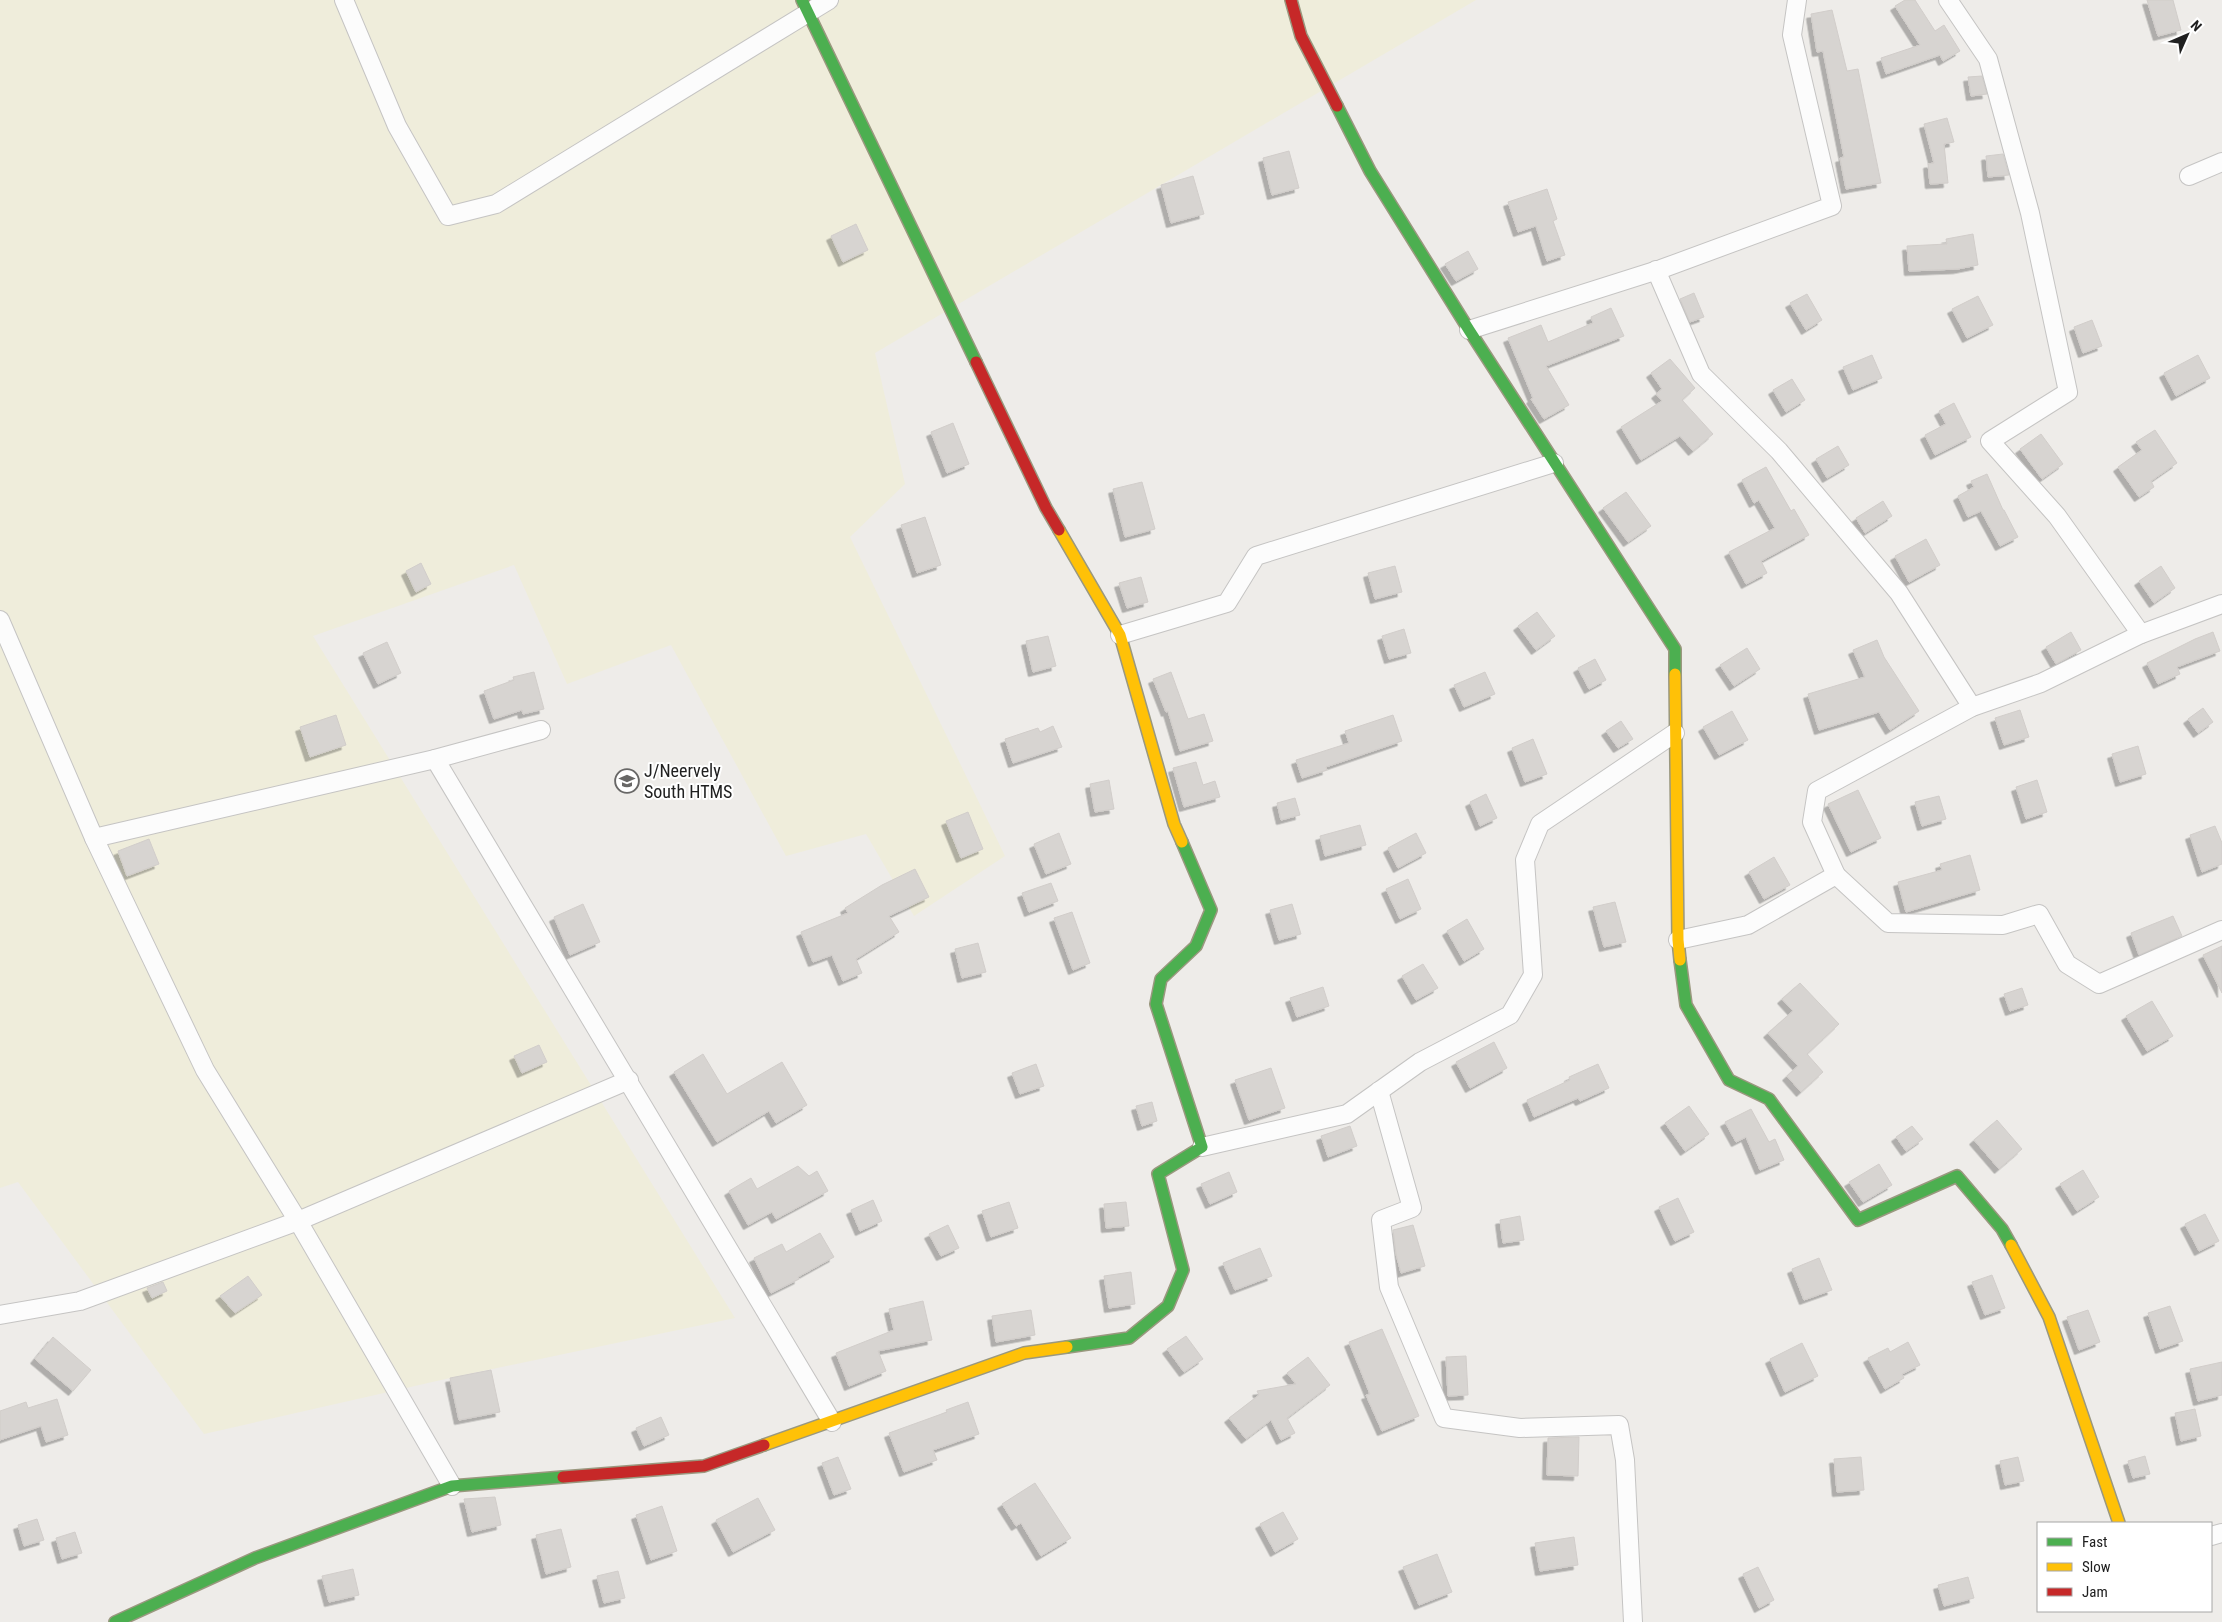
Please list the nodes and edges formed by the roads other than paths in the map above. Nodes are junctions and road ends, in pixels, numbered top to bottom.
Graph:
1 (344, 0) edge
2 (829, 0) edge
3 (1291, 0) edge
4 (1797, 0) edge
5 (1948, 0) edge
6 (804, 7) edge
7 (2222, 162) edge
8 (2189, 176) dead end
9 (1656, 270) junction
10 (1469, 330) junction
11 (1554, 463) junction
12 (2222, 604) edge
13 (0, 620) edge
14 (2141, 634) junction
15 (1120, 635) junction
16 (1972, 707) junction
17 (541, 730) dead end
18 (1675, 733) junction
19 (435, 759) junction
20 (94, 838) junction
21 (1836, 875) junction
22 (2222, 930) edge
23 (1678, 940) junction
24 (629, 1080) junction
25 (1379, 1091) junction
26 (1202, 1147) junction
27 (298, 1221) junction
28 (0, 1315) edge
29 (832, 1422) junction
30 (452, 1486) junction
31 (2119, 1522) edge
32 (115, 1622) edge
33 (1633, 1622) edge

1 - 6 street
2 - 6 street
3 - 10 street
4 - 9 street
5 - 14 street
6 - 15 street
7 - 8 street
9 - 10 street
9 - 16 street
10 - 11 street
11 - 15 street
11 - 18 street
12 - 14 street
13 - 20 street
14 - 16 street
15 - 26 street
16 - 21 street
17 - 19 street
18 - 23 street
18 - 25 street
19 - 20 street
19 - 24 street
20 - 27 street
21 - 22 street
21 - 23 street
23 - 31 street
24 - 27 street
24 - 29 street
25 - 26 street
25 - 33 street
26 - 29 street
27 - 28 street
27 - 30 street
29 - 30 street
30 - 32 street

